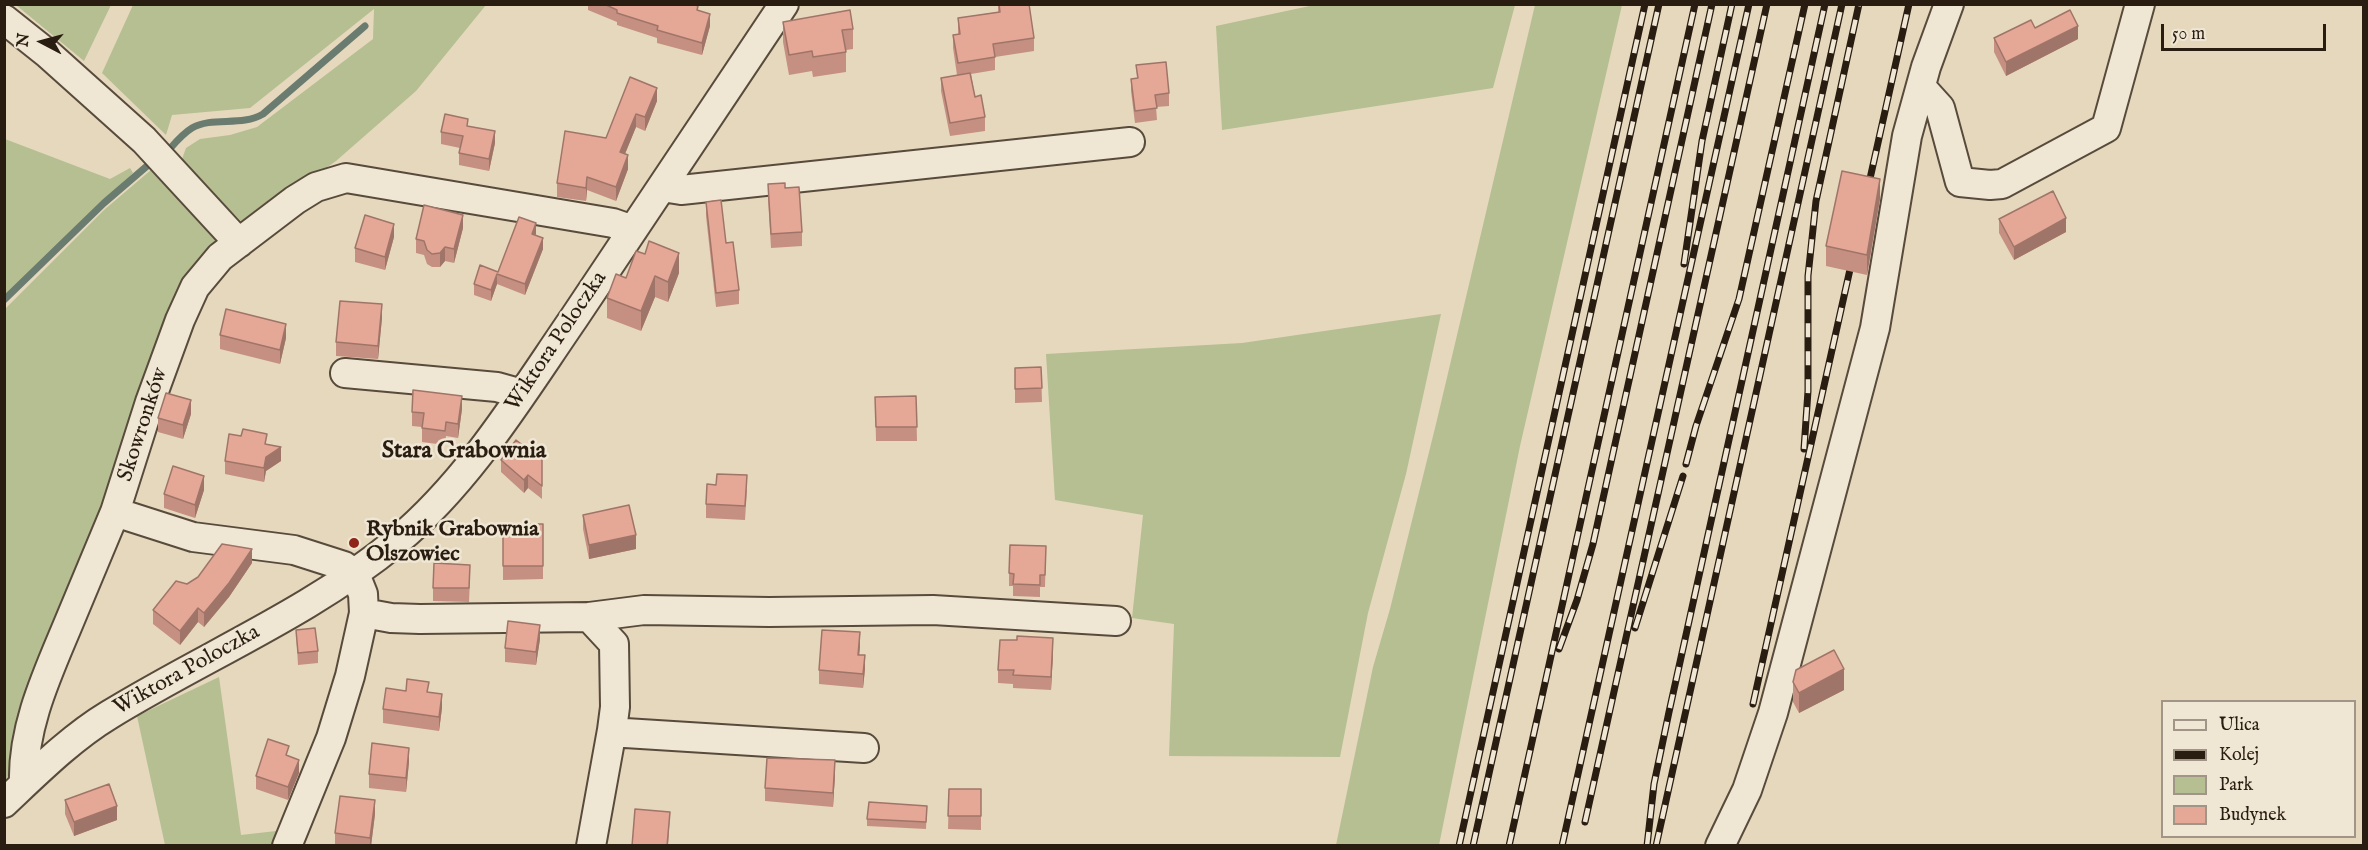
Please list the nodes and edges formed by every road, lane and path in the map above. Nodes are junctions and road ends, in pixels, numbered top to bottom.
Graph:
1 (784, 4) edge
2 (1949, 4) edge
3 (2140, 4) edge
4 (4, 19) edge
5 (1921, 87) junction
6 (1130, 142) dead end
7 (662, 187) junction
8 (633, 230) junction
9 (239, 243) junction
10 (345, 372) dead end
11 (522, 394) junction
12 (115, 512) junction
13 (355, 574) junction
14 (364, 613) junction
15 (589, 617) junction
16 (1116, 621) dead end
17 (612, 730) junction
18 (864, 748) dead end
19 (14, 794) edge
20 (287, 846) edge
21 (591, 846) edge
22 (1720, 846) edge

1 - 7 street, Wiktora Poloczka
2 - 5 street
3 - 5 street
4 - 9 street
5 - 22 street
6 - 7 street
7 - 8 street, Wiktora Poloczka
8 - 9 street, Skowronków
8 - 11 street, Wiktora Poloczka
9 - 12 street, Skowronków
10 - 11 street
11 - 13 street, Wiktora Poloczka
12 - 13 street, Skowronków
12 - 19 street
13 - 14 street
13 - 19 street, Wiktora Poloczka
14 - 15 street
14 - 20 street
15 - 16 street
15 - 17 street
17 - 18 street
17 - 21 street

